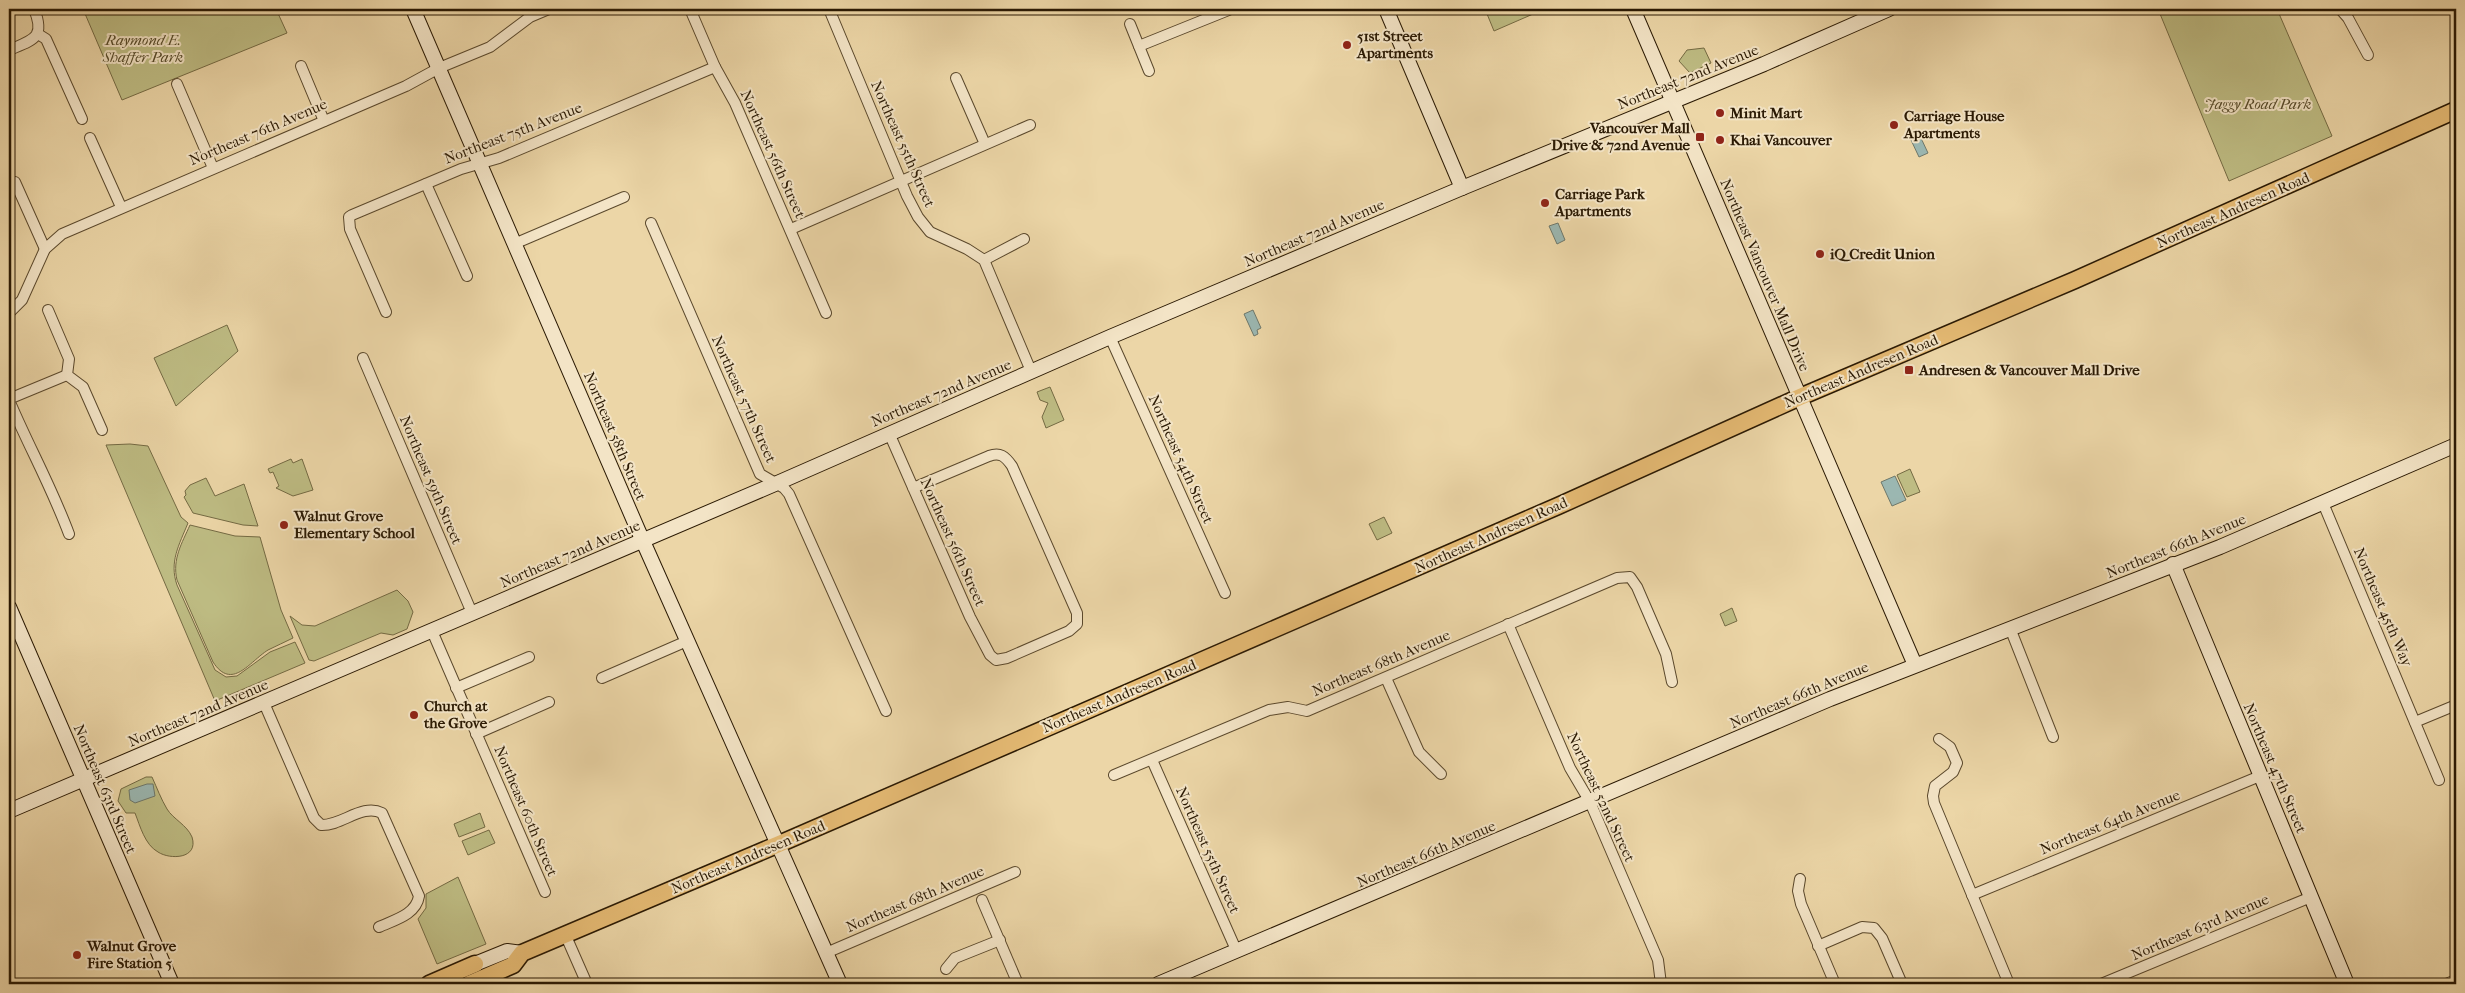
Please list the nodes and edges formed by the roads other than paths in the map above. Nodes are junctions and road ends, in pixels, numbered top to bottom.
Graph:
1 (34, 9) edge
2 (413, 9) edge
3 (550, 9) edge
4 (690, 9) edge
5 (829, 9) edge
6 (1230, 9) edge
7 (1386, 9) edge
8 (1633, 9) edge
9 (1889, 9) edge
10 (2340, 9) edge
11 (1130, 24) dead end
12 (38, 34) junction
13 (1139, 46) junction
14 (9, 50) edge
15 (2368, 54) dead end
16 (301, 66) dead end
17 (715, 67) junction
18 (439, 68) junction
19 (1149, 71) dead end
20 (956, 78) dead end
21 (177, 84) dead end
22 (1673, 101) junction
23 (2456, 110) edge
24 (82, 119) dead end
25 (324, 121) junction
26 (1030, 125) dead end
27 (90, 138) dead end
28 (985, 144) junction
29 (479, 164) junction
30 (213, 168) junction
31 (15, 182) dead end
32 (901, 182) junction
33 (426, 184) junction
34 (1462, 188) junction
35 (624, 197) dead end
36 (121, 207) junction
37 (651, 222) dead end
38 (790, 229) junction
39 (1024, 239) dead end
40 (514, 244) junction
41 (45, 248) junction
42 (984, 260) junction
43 (467, 276) dead end
44 (48, 310) dead end
45 (386, 312) dead end
46 (9, 313) edge
47 (826, 313) dead end
48 (1110, 337) junction
49 (363, 358) dead end
50 (1031, 371) junction
51 (67, 375) junction
52 (1800, 397) junction
53 (9, 399) edge
54 (102, 430) dead end
55 (889, 433) junction
56 (2456, 445) edge
57 (775, 484) junction
58 (913, 488) junction
59 (2323, 503) junction
60 (68, 534) dead end
61 (643, 540) junction
62 (2173, 564) junction
63 (1225, 594) dead end
64 (9, 607) edge
65 (472, 614) junction
66 (1508, 624) junction
67 (2010, 628) junction
68 (432, 631) junction
69 (687, 641) junction
70 (529, 656) dead end
71 (1915, 665) junction
72 (602, 678) dead end
73 (1386, 678) junction
74 (1672, 682) dead end
75 (456, 688) junction
76 (549, 702) dead end
77 (264, 703) junction
78 (2456, 705) edge
79 (886, 711) dead end
80 (2415, 722) junction
81 (476, 734) junction
82 (2053, 737) dead end
83 (1940, 739) dead end
84 (1152, 760) junction
85 (1441, 774) dead end
86 (1114, 776) dead end
87 (2260, 776) junction
88 (83, 780) junction
89 (2439, 780) dead end
90 (1590, 802) junction
91 (9, 811) edge
92 (779, 844) junction
93 (1015, 872) dead end
94 (1800, 879) dead end
95 (545, 892) dead end
96 (1972, 895) junction
97 (2311, 897) junction
98 (982, 900) dead end
99 (379, 927) dead end
100 (565, 934) junction
101 (1000, 940) junction
102 (1818, 946) junction
103 (1237, 952) junction
104 (522, 953) junction
105 (826, 953) junction
106 (475, 964) joint
107 (946, 969) dead end
108 (2456, 980) edge
109 (172, 984) edge
110 (429, 984) edge
111 (469, 984) edge
112 (587, 984) edge
113 (840, 984) edge
114 (1018, 984) edge
115 (1158, 984) edge
116 (1661, 984) edge
117 (1835, 984) edge
118 (1902, 984) edge
119 (2009, 984) edge
120 (2101, 984) edge
121 (2347, 984) edge
122 (2446, 984) edge

1 - 12 street
2 - 18 street, Northeast 58th Street
3 - 18 street, Northeast 76th Avenue
4 - 17 street, Northeast 56th Street
5 - 32 street, Northeast 55th Street
6 - 13 street
7 - 34 street
8 - 22 street, Northeast Vancouver Mall Drive
9 - 22 street, Northeast 72nd Avenue
10 - 15 street
11 - 13 street
12 - 14 street
12 - 24 street
13 - 19 street
16 - 25 street
17 - 29 street, Northeast 75th Avenue
17 - 38 street, Northeast 56th Street
18 - 25 street, Northeast 76th Avenue
18 - 29 street, Northeast 58th Street
20 - 28 street
21 - 30 street
22 - 34 street, Northeast 72nd Avenue
22 - 52 street, Northeast Vancouver Mall Drive
23 - 52 main road, Northeast Andresen Road
25 - 30 street, Northeast 76th Avenue
26 - 28 street
27 - 36 street
28 - 32 street
29 - 33 street, Northeast 75th Avenue
29 - 40 street, Northeast 58th Street
30 - 36 street, Northeast 76th Avenue
31 - 41 street
32 - 38 street
32 - 42 street, Northeast 55th Street
33 - 43 street
33 - 45 street, Northeast 75th Avenue
34 - 48 street, Northeast 72nd Avenue
35 - 40 street
36 - 41 street, Northeast 76th Avenue
37 - 57 street, Northeast 57th Street
38 - 47 street, Northeast 56th Street
39 - 42 street
40 - 61 street, Northeast 58th Street
41 - 46 street
42 - 50 street
44 - 51 street
48 - 50 street, Northeast 72nd Avenue
48 - 63 street, Northeast 54th Street
49 - 65 street, Northeast 59th Street
50 - 55 street, Northeast 72nd Avenue
51 - 53 street
51 - 54 street
52 - 71 street, Northeast Vancouver Mall Drive
52 - 92 main road, Northeast Andresen Road
53 - 60 street
55 - 57 street, Northeast 72nd Avenue
55 - 58 street, Northeast 56th Street
56 - 59 street, Northeast 66th Avenue
57 - 61 street, Northeast 72nd Avenue
57 - 79 street, Northeast 57th Street
58 - 58 street, Northeast 56th Street
59 - 62 street, Northeast 66th Avenue
59 - 80 street, Northeast 45th Way
61 - 65 street, Northeast 72nd Avenue
61 - 69 street, Northeast 58th Street
62 - 67 street, Northeast 66th Avenue
62 - 87 street, Northeast 47th Street
64 - 88 street, Northeast 63rd Street
65 - 68 street, Northeast 72nd Avenue
66 - 73 street, Northeast 68th Avenue
66 - 74 street, Northeast 68th Avenue
66 - 90 street, Northeast 52nd Street
67 - 71 street, Northeast 66th Avenue
67 - 82 street
68 - 75 street, Northeast 60th Street
68 - 77 street, Northeast 72nd Avenue
69 - 72 street
69 - 92 street, Northeast 58th Street
70 - 75 street
71 - 90 street, Northeast 66th Avenue
73 - 84 street, Northeast 68th Avenue
73 - 85 street
75 - 81 street, Northeast 60th Street
76 - 81 street
77 - 88 street, Northeast 72nd Avenue
77 - 99 street
78 - 80 street
80 - 89 street, Northeast 45th Way
81 - 95 street, Northeast 60th Street
83 - 96 street
84 - 86 street, Northeast 68th Avenue
84 - 103 street, Northeast 55th Street
87 - 96 street, Northeast 64th Avenue
87 - 97 street, Northeast 47th Street
88 - 91 street, Northeast 72nd Avenue
88 - 109 street, Northeast 63rd Street
90 - 103 street, Northeast 66th Avenue
90 - 116 street, Northeast 52nd Street
92 - 100 main road, Northeast Andresen Road
92 - 105 street, Northeast 58th Street
93 - 105 street, Northeast 68th Avenue
94 - 102 street
96 - 119 street
97 - 120 street, Northeast 63rd Avenue
97 - 121 street, Northeast 47th Street
98 - 101 street
100 - 104 main road, Northeast Andresen Road
100 - 112 street
101 - 107 street
101 - 114 street
102 - 117 street
102 - 118 street
103 - 115 street, Northeast 66th Avenue
104 - 106 street, Northeast Andresen Road
104 - 111 main road, Northeast Andresen Road
105 - 113 street, Northeast 58th Street
106 - 110 main road, Northeast Andresen Road
108 - 122 street

